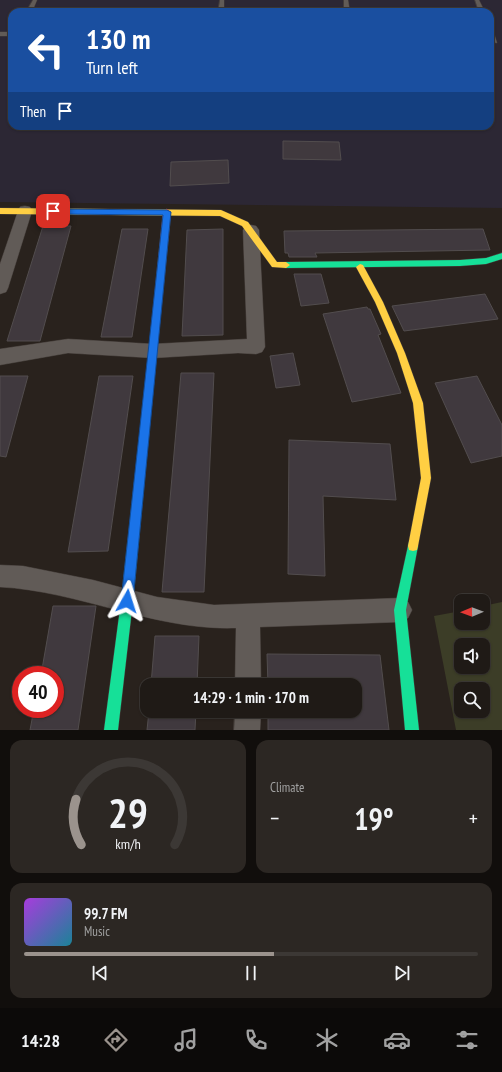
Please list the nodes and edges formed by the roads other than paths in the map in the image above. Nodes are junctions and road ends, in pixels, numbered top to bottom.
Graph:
1 (0, 211) edge
2 (25, 211) junction
3 (167, 212) junction
4 (251, 230) junction
5 (502, 256) edge
6 (360, 267) junction
7 (0, 288) edge
8 (153, 352) junction
9 (0, 357) edge
10 (0, 576) edge
11 (127, 601) junction
12 (400, 610) junction
13 (248, 616) junction
14 (248, 678) edge
15 (248, 718) edge
16 (111, 730) edge
17 (248, 730) edge
18 (412, 730) edge

1 - 2 street
2 - 3 street
2 - 7 street
3 - 4 street
3 - 8 street
4 - 6 street
4 - 8 street
5 - 6 street
6 - 12 street
8 - 9 street
8 - 11 street
10 - 11 street
11 - 13 street
11 - 16 street
12 - 13 street
12 - 18 street
13 - 14 street
15 - 17 street

